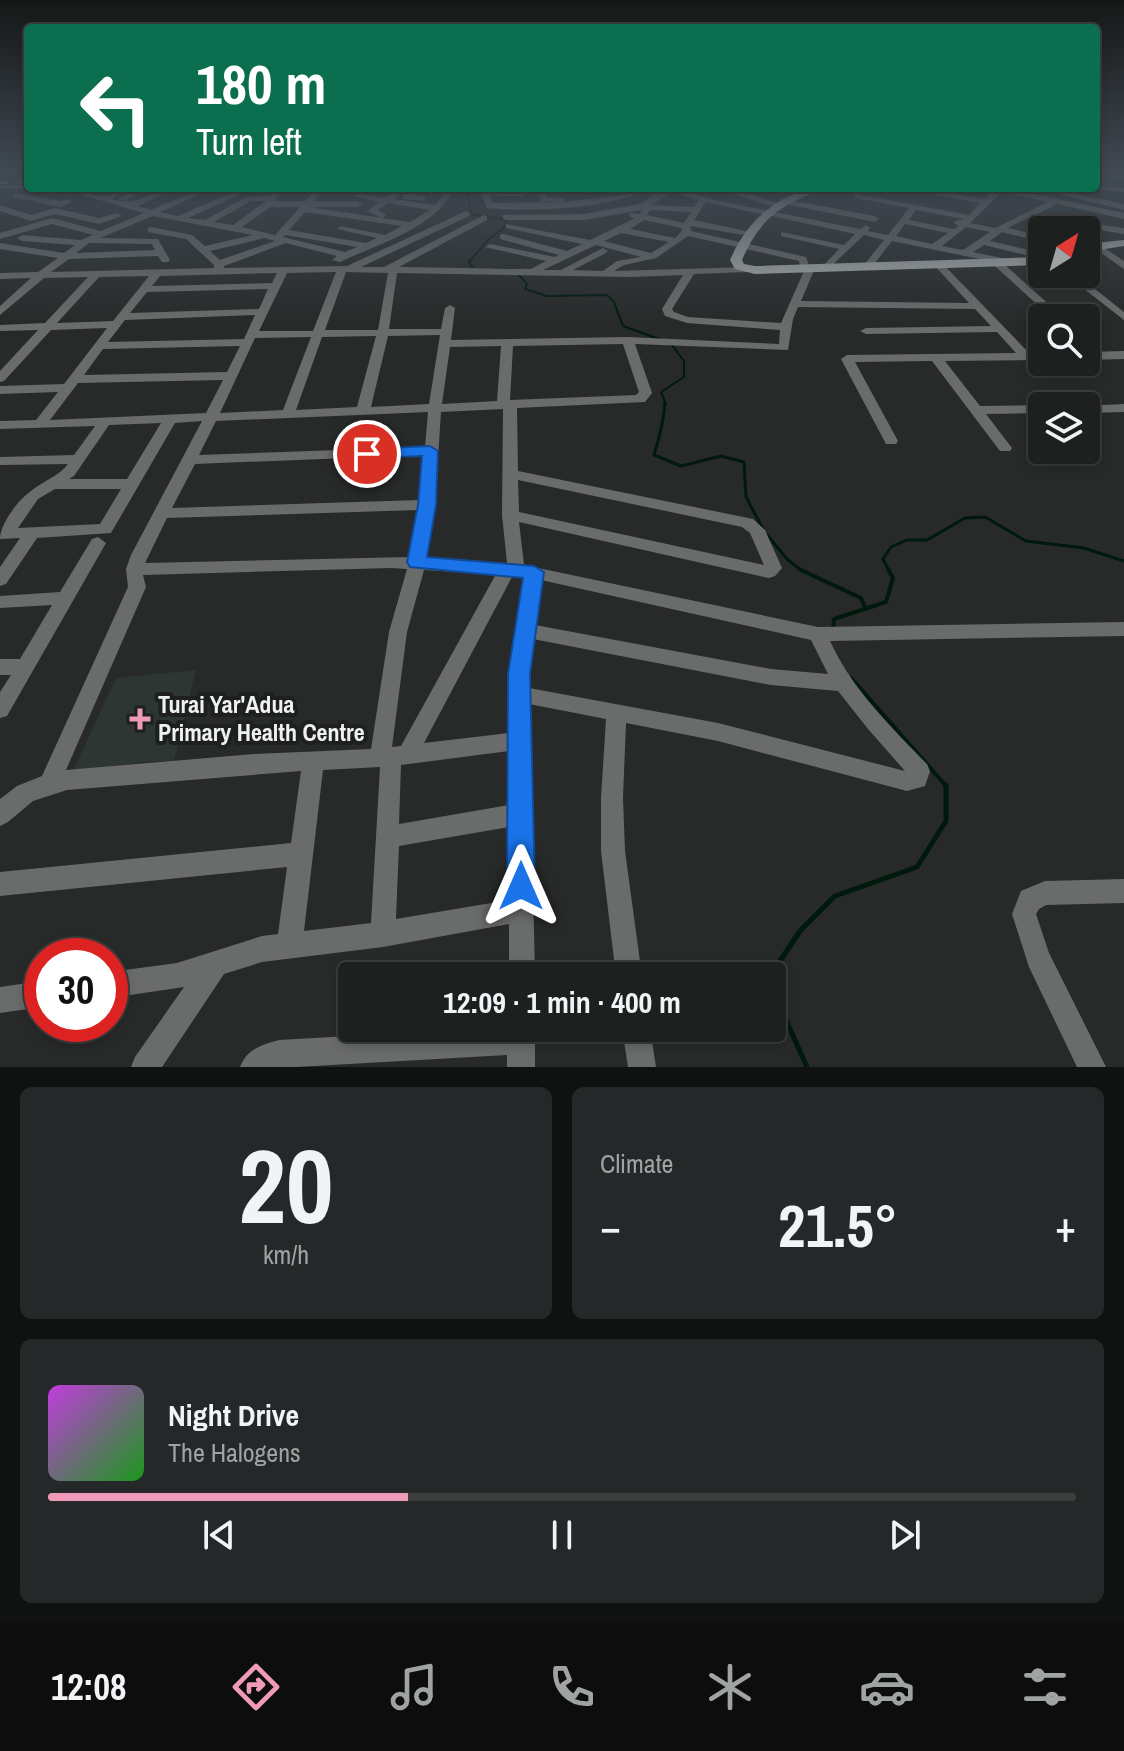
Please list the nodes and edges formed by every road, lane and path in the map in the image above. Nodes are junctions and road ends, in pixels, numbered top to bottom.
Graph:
1 (28, 225) edge
2 (76, 225) edge
3 (112, 225) edge
4 (126, 225) edge
5 (145, 225) edge
6 (180, 225) edge
7 (221, 225) edge
8 (239, 225) edge
9 (291, 225) edge
10 (352, 225) edge
11 (366, 225) edge
12 (410, 225) edge
13 (444, 225) edge
14 (473, 225) edge
15 (520, 225) edge
16 (562, 225) edge
17 (613, 225) edge
18 (626, 225) edge
19 (688, 225) edge
20 (698, 225) edge
21 (714, 225) edge
22 (732, 225) edge
23 (757, 225) edge
24 (792, 225) edge
25 (822, 225) edge
26 (869, 225) edge
27 (902, 225) edge
28 (931, 225) edge
29 (943, 225) edge
30 (963, 225) edge
31 (967, 225) edge
32 (1006, 225) edge
33 (1113, 225) edge
34 (834, 227) junction
35 (235, 228) junction
36 (437, 228) junction
37 (581, 228) dead end
38 (622, 228) junction
39 (341, 229) junction
40 (1100, 229) edge
41 (151, 230) dead end
42 (1112, 230) junction
43 (398, 231) junction
44 (752, 231) junction
45 (1124, 231) edge
46 (164, 232) junction
47 (861, 232) junction
48 (956, 232) junction
49 (992, 232) junction
50 (2, 234) edge
51 (101, 234) junction
52 (457, 234) junction
53 (784, 234) junction
54 (325, 237) junction
55 (384, 237) junction
56 (503, 237) dead end
57 (1028, 237) edge
58 (892, 238) junction
59 (947, 239) junction
60 (412, 240) junction
61 (591, 240) junction
62 (677, 241) junction
63 (85, 242) junction
64 (820, 242) junction
65 (741, 244) junction
66 (1103, 244) edge
67 (1028, 245) edge
68 (0, 246) edge
69 (366, 246) junction
70 (929, 246) junction
71 (309, 247) junction
72 (431, 247) junction
73 (490, 247) dead end
74 (846, 248) junction
75 (204, 249) junction
76 (20, 250) junction
77 (603, 251) junction
78 (759, 251) junction
79 (1028, 251) edge
80 (161, 253) junction
81 (965, 253) junction
82 (567, 254) junction
83 (345, 255) junction
84 (66, 256) junction
85 (0, 258) edge
86 (645, 258) junction
87 (554, 260) junction
88 (1028, 261) edge
89 (217, 264) junction
90 (998, 264) junction
91 (1014, 264) junction
92 (1123, 264) edge
93 (905, 265) junction
94 (939, 265) junction
95 (868, 266) junction
96 (827, 267) junction
97 (808, 268) junction
98 (322, 269) junction
99 (344, 269) junction
100 (747, 269) junction
101 (283, 270) junction
102 (390, 270) junction
103 (244, 271) junction
104 (531, 271) junction
105 (170, 272) junction
106 (563, 272) junction
107 (686, 272) junction
108 (157, 273) junction
109 (607, 273) junction
110 (96, 274) junction
111 (41, 275) junction
112 (0, 276) edge
113 (274, 286) junction
114 (1088, 288) edge
115 (144, 289) junction
116 (795, 304) junction
117 (1042, 304) edge
118 (978, 306) junction
119 (450, 308) dead end
120 (0, 312) edge
121 (261, 312) junction
122 (1124, 317) edge
123 (119, 321) junction
124 (736, 323) junction
125 (47, 327) junction
126 (785, 327) junction
127 (0, 328) edge
128 (1000, 329) junction
129 (866, 331) dead end
130 (382, 333) junction
131 (315, 334) junction
132 (445, 338) junction
133 (248, 339) junction
134 (628, 340) junction
135 (507, 344) junction
136 (738, 345) junction
137 (100, 346) junction
138 (1100, 355) edge
139 (1124, 355) edge
140 (1026, 356) joint
141 (936, 358) junction
142 (229, 376) junction
143 (0, 378) edge
144 (70, 383) junction
145 (0, 390) edge
146 (507, 404) junction
147 (435, 408) junction
148 (1124, 408) edge
149 (1028, 409) edge
150 (1100, 409) edge
151 (976, 410) junction
152 (363, 411) junction
153 (288, 414) junction
154 (210, 418) junction
155 (170, 419) junction
156 (105, 421) junction
157 (40, 424) junction
158 (0, 425) edge
159 (891, 441) dead end
160 (1005, 448) dead end
161 (430, 451) junction
162 (79, 459) junction
163 (190, 460) junction
164 (0, 461) edge
165 (511, 474) junction
166 (54, 484) junction
167 (129, 484) junction
168 (427, 505) junction
169 (163, 513) junction
170 (510, 515) junction
171 (33, 532) junction
172 (3, 534) edge
173 (98, 543) dead end
174 (417, 562) junction
175 (134, 569) junction
176 (519, 570) junction
177 (0, 580) edge
178 (68, 598) junction
179 (0, 602) edge
180 (1124, 629) edge
181 (525, 630) junction
182 (831, 635) junction
183 (0, 667) edge
184 (25, 667) junction
185 (842, 683) junction
186 (520, 694) junction
187 (0, 710) edge
188 (616, 711) junction
189 (519, 741) junction
190 (393, 756) junction
191 (313, 761) junction
192 (50, 782) junction
193 (521, 814) junction
194 (0, 815) edge
195 (387, 837) junction
196 (300, 854) junction
197 (0, 884) edge
198 (1124, 891) edge
199 (521, 910) junction
200 (383, 934) junction
201 (289, 946) junction
202 (522, 962) edge
203 (627, 962) edge
204 (214, 966) junction
205 (128, 983) edge
206 (24, 997) edge
207 (0, 1000) edge
208 (638, 1042) edge
209 (521, 1045) edge
210 (145, 1067) edge
211 (254, 1067) edge
212 (642, 1067) edge
213 (1092, 1067) edge

1 - 50 street
2 - 51 street
3 - 51 street
4 - 5 street
6 - 46 street
7 - 35 street
8 - 35 street
9 - 35 street
9 - 39 street
9 - 54 street
9 - 71 street
9 - 75 street
9 - 89 street
9 - 103 street
10 - 39 street
11 - 43 street
12 - 43 street
13 - 36 street
14 - 52 street
15 - 61 street
16 - 37 street
17 - 38 street
18 - 38 street
19 - 62 street
20 - 65 street
21 - 44 street
22 - 44 street
23 - 44 main road
24 - 53 street
25 - 34 street
26 - 47 street
27 - 58 street
28 - 59 street
29 - 48 street
30 - 48 street
31 - 49 street
32 - 49 street
33 - 42 street
34 - 47 street
34 - 64 street
36 - 52 street
36 - 60 street
38 - 61 street
38 - 62 street
39 - 54 street
39 - 55 street
40 - 42 street
41 - 46 street
42 - 45 street
42 - 66 street
43 - 55 street
44 - 65 main road
46 - 75 street
47 - 58 street
47 - 74 street
48 - 59 street
49 - 57 street
49 - 67 street
49 - 79 street
49 - 81 street
50 - 63 street
51 - 63 street
52 - 72 street
53 - 64 street
53 - 78 street
54 - 69 street
54 - 71 street
55 - 69 street
56 - 82 street
58 - 70 street
58 - 95 street
59 - 70 street
60 - 72 street
60 - 99 street
61 - 77 street
61 - 82 street
61 - 86 street
62 - 86 street
63 - 80 street
63 - 84 street
64 - 74 street
65 - 78 street
65 - 100 main road
66 - 92 street
68 - 76 street
69 - 83 street
70 - 81 street
70 - 93 street
71 - 83 street
72 - 102 street
73 - 87 street
74 - 96 street
75 - 89 street
76 - 84 street
76 - 85 street
77 - 86 street
77 - 106 street
78 - 97 street
80 - 84 street
80 - 105 street
81 - 91 street
82 - 87 street
83 - 98 street
84 - 111 street
86 - 107 street
86 - 109 street
87 - 104 street
88 - 91 main road
89 - 103 street
89 - 105 street
90 - 91 main road
90 - 94 main road
90 - 117 street
93 - 94 main road
93 - 95 main road
94 - 118 street
95 - 96 main road
96 - 97 main road
97 - 100 main road
97 - 116 street
98 - 99 street
98 - 101 street
99 - 102 street
99 - 131 street
100 - 107 street
101 - 103 street
101 - 113 street
102 - 104 street
102 - 130 street
104 - 106 street
105 - 108 street
106 - 109 street
107 - 109 street
107 - 124 street
108 - 110 street
108 - 115 street
110 - 111 street
110 - 125 street
111 - 112 street
111 - 120 street
113 - 115 street
113 - 121 street
114 - 122 street
115 - 123 street
116 - 118 street
116 - 126 street
118 - 128 street
119 - 132 street
121 - 123 street
121 - 133 street
123 - 125 street
123 - 137 street
124 - 126 street
124 - 136 street
125 - 127 street
125 - 143 street
126 - 136 street
128 - 129 street
128 - 140 street
130 - 131 street
130 - 132 street
130 - 152 street
131 - 133 street
131 - 153 street
132 - 135 street
132 - 147 street
133 - 137 street
133 - 142 street
134 - 135 street
134 - 136 street
134 - 146 street
135 - 146 street
137 - 144 street
138 - 139 street
140 - 141 street
141 - 151 street
141 - 159 street
142 - 144 street
142 - 154 street
144 - 145 street
144 - 157 street
146 - 147 street
146 - 165 street
147 - 152 street
147 - 161 street
148 - 150 street
149 - 151 street
151 - 160 street
152 - 153 street
153 - 154 street
154 - 155 street
154 - 163 street
155 - 156 street
155 - 167 street
156 - 157 street
156 - 162 street
157 - 158 street
161 - 163 street
161 - 168 street
162 - 164 street
162 - 166 street
163 - 169 street
165 - 170 street
165 - 170 street
166 - 167 street
166 - 172 street
167 - 171 street
168 - 169 street
168 - 174 street
169 - 175 street
170 - 176 street
171 - 172 street
171 - 177 street
173 - 178 street
174 - 175 street
174 - 176 street
174 - 190 street
175 - 192 street
176 - 181 street
176 - 182 street
176 - 190 street
178 - 179 street
178 - 184 street
180 - 182 street
181 - 185 street
181 - 186 street
182 - 185 street
183 - 184 street
184 - 187 street
185 - 188 street
186 - 188 street
186 - 189 street
188 - 203 street
189 - 190 street
189 - 193 street
190 - 191 street
190 - 195 street
191 - 192 street
191 - 196 street
192 - 194 street
193 - 195 street
193 - 199 street
195 - 200 street
196 - 197 street
196 - 201 street
198 - 213 street
199 - 200 street
199 - 202 street
200 - 201 street
201 - 204 street
204 - 205 street
204 - 210 street
206 - 207 street
208 - 212 street
209 - 211 street

